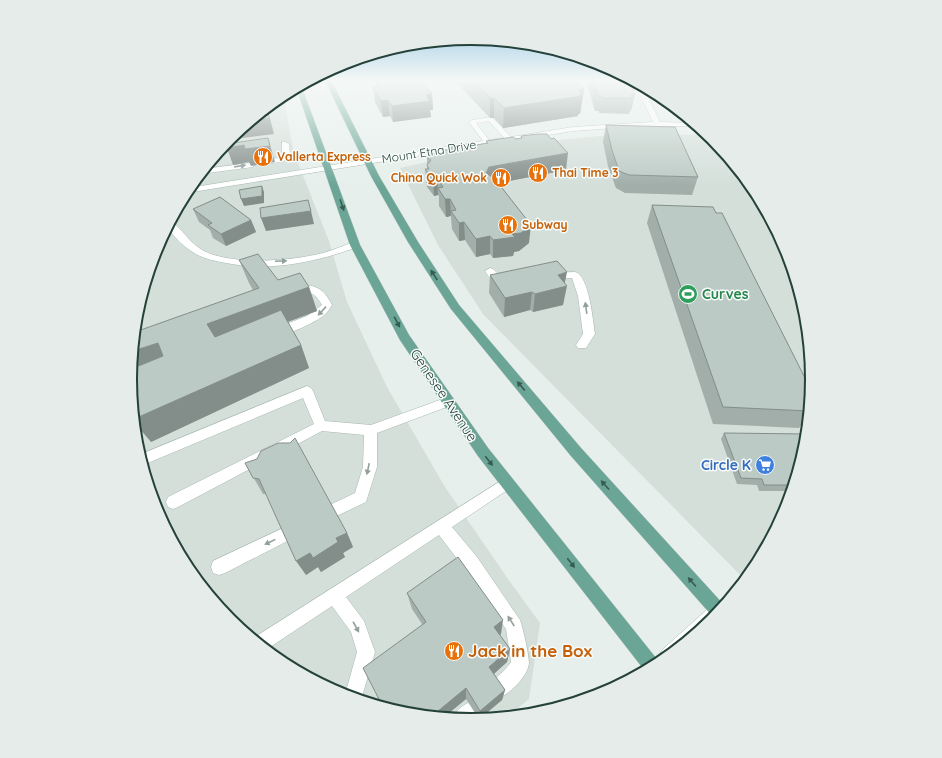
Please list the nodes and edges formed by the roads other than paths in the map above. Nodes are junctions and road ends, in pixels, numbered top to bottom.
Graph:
1 (309, 115) edge
2 (345, 115) edge
3 (653, 115) edge
4 (657, 124) junction
5 (687, 125) edge
6 (509, 139) junction
7 (487, 142) junction
8 (285, 144) dead end
9 (274, 161) dead end
10 (367, 162) junction
11 (250, 165) edge
12 (329, 168) junction
13 (210, 171) edge
14 (196, 190) edge
15 (172, 229) edge
16 (355, 245) junction
17 (490, 271) dead end
18 (541, 278) edge
19 (512, 284) edge
20 (287, 287) edge
21 (265, 338) edge
22 (582, 345) dead end
23 (448, 402) junction
24 (321, 426) junction
25 (371, 430) junction
26 (146, 458) edge
27 (507, 483) junction
28 (173, 502) dead end
29 (441, 526) junction
30 (219, 567) dead end
31 (334, 595) junction
32 (714, 608) edge
33 (264, 641) edge
34 (649, 661) edge
35 (496, 690) edge
36 (355, 692) edge

1 - 12 main road, Genesee Avenue
2 - 10 main road
3 - 4 street
4 - 5 street, Mount Etna Drive
4 - 6 street, Mount Etna Drive
6 - 7 street, Mount Etna Drive
6 - 7 street
7 - 10 street, Mount Etna Drive
8 - 9 street
10 - 12 street, Mount Etna Drive
32 -> 10 main road
13 -> 11 street
12 - 14 street, Mount Etna Drive
12 -> 16 main road, Genesee Avenue
15 -> 16 street
16 -> 23 main road, Genesee Avenue
17 - 19 street
22 -> 18 street
20 -> 21 street
23 - 25 street
23 -> 27 main road, Genesee Avenue
24 - 25 street
24 - 26 street
24 - 28 street
25 -> 30 street
27 - 29 street
27 -> 34 main road, Genesee Avenue
29 - 31 street
35 -> 29 street
31 - 33 street
31 -> 36 street

